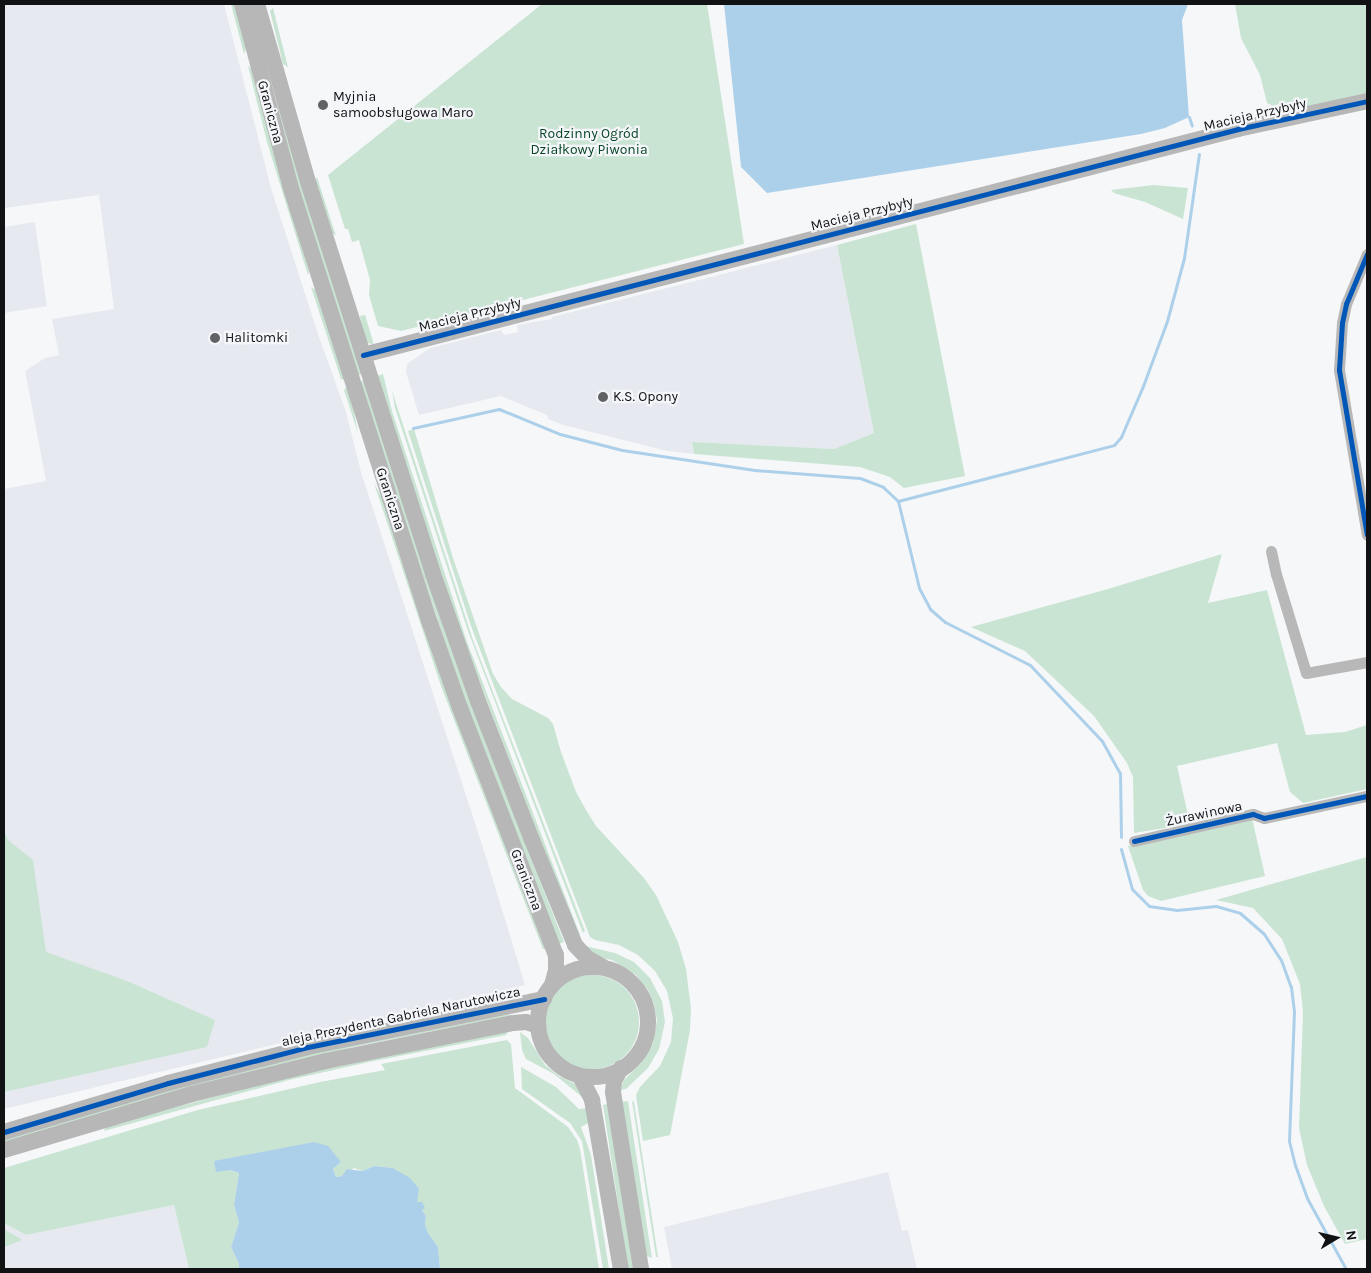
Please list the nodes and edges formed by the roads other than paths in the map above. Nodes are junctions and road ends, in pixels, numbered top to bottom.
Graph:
1 (242, 4) edge
2 (256, 4) edge
3 (1367, 101) edge
4 (1367, 254) edge
5 (364, 355) junction
6 (1367, 535) edge
7 (1271, 551) dead end
8 (1367, 662) edge
9 (1367, 796) edge
10 (1134, 840) dead end
11 (603, 967) junction
12 (548, 992) junction
13 (538, 1026) junction
14 (621, 1068) junction
15 (580, 1076) junction
16 (4, 1132) edge
17 (4, 1150) edge
18 (621, 1269) edge
19 (640, 1269) edge

1 - 12 main road, Graniczna
2 - 5 main road, Graniczna
3 - 5 main road, Macieja Przybyły
4 - 6 street
5 - 11 main road, Graniczna
7 - 8 street
9 - 10 street, Żurawinowa
11 - 12 main road
11 - 14 main road
12 - 13 main road
12 - 16 main road, aleja Prezydenta Gabriela Narutowicza
13 - 15 main road
13 - 17 main road, aleja Prezydenta Gabriela Narutowicza
14 - 15 main road
14 - 19 main road
15 - 18 main road

